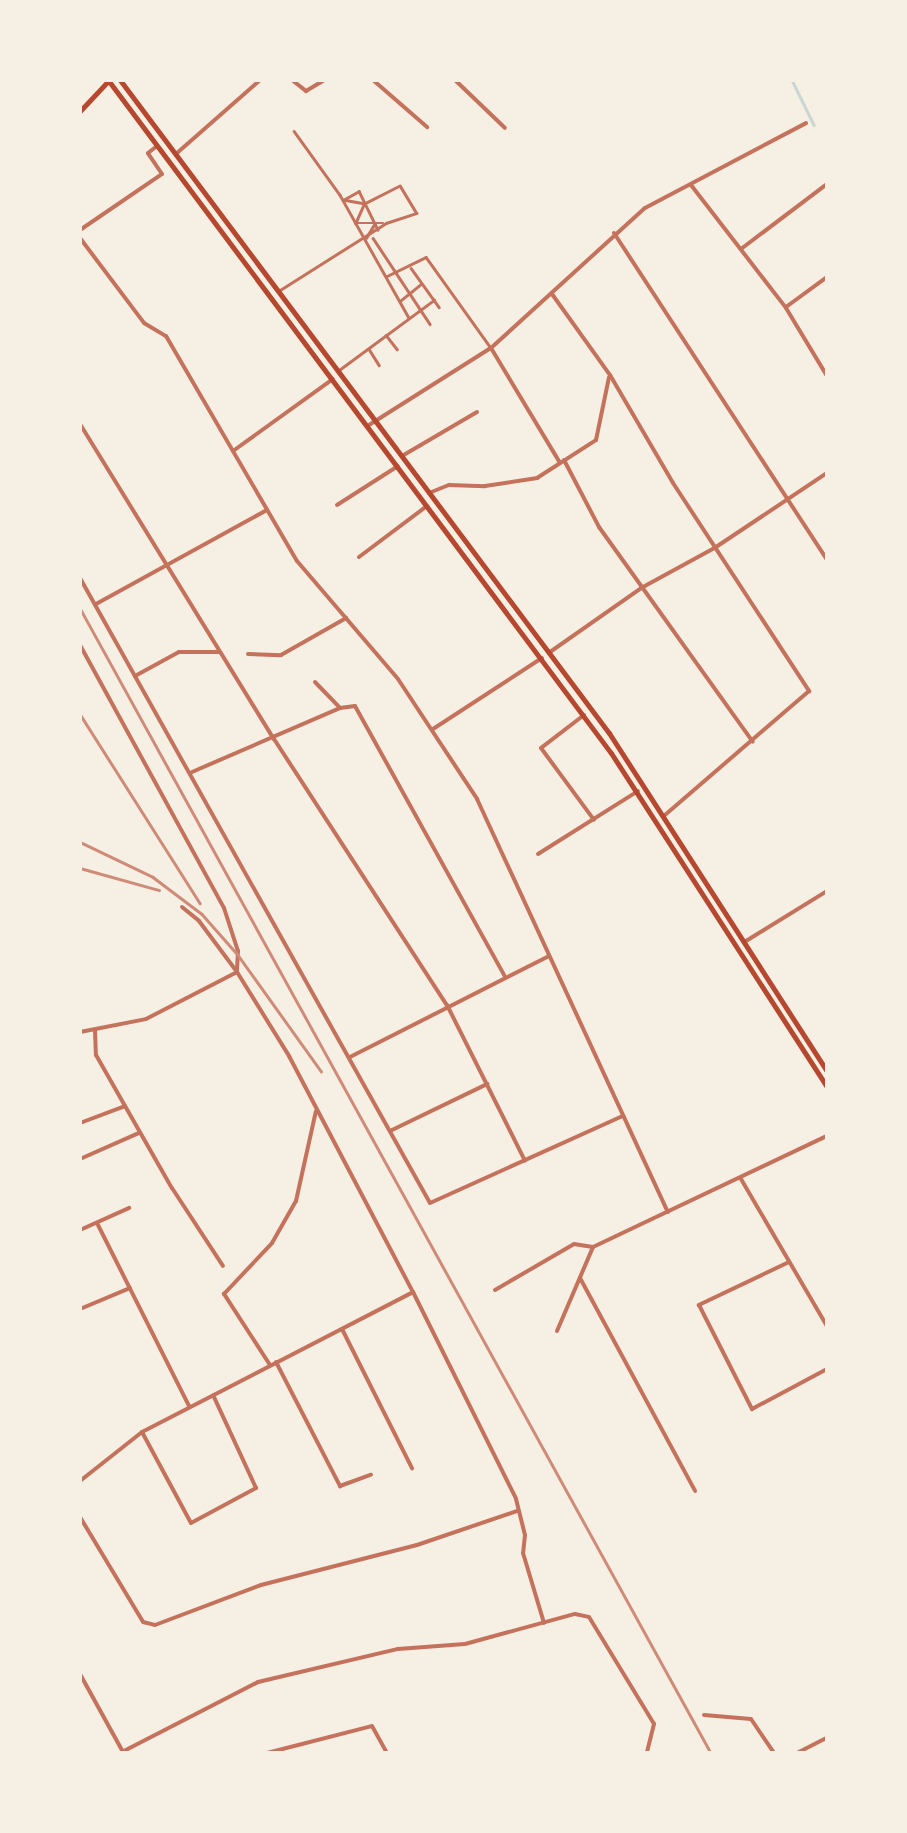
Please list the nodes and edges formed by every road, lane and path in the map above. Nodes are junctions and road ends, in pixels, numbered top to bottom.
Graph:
1 (108, 80) edge
2 (120, 80) edge
3 (260, 80) edge
4 (292, 80) edge
5 (324, 80) edge
6 (373, 80) edge
7 (456, 80) edge
8 (80, 111) edge
9 (806, 122) dead end
10 (428, 126) dead end
11 (505, 128) dead end
12 (294, 131) dead end
13 (157, 146) junction
14 (175, 154) junction
15 (690, 184) junction
16 (827, 184) edge
17 (343, 200) junction
18 (365, 204) junction
19 (375, 223) junction
20 (386, 223) junction
21 (356, 224) junction
22 (80, 230) edge
23 (379, 231) junction
24 (614, 233) junction
25 (372, 235) junction
26 (80, 238) edge
27 (365, 239) junction
28 (741, 249) junction
29 (411, 268) junction
30 (396, 273) junction
31 (386, 276) junction
32 (827, 277) edge
33 (422, 283) junction
34 (279, 291) junction
35 (410, 293) junction
36 (552, 294) junction
37 (434, 300) junction
38 (400, 301) junction
39 (440, 308) dead end
40 (786, 308) junction
41 (420, 310) junction
42 (409, 318) junction
43 (430, 324) dead end
44 (386, 335) junction
45 (368, 348) junction
46 (491, 348) junction
47 (396, 349) dead end
48 (827, 357) edge
49 (817, 362) junction
50 (379, 365) dead end
51 (339, 370) junction
52 (610, 375) junction
53 (827, 376) edge
54 (333, 379) junction
55 (477, 412) dead end
56 (376, 420) junction
57 (80, 424) edge
58 (368, 426) junction
59 (234, 450) junction
60 (402, 456) junction
61 (562, 462) junction
62 (398, 466) junction
63 (827, 473) edge
64 (430, 494) junction
65 (787, 497) junction
66 (336, 505) dead end
67 (428, 506) junction
68 (267, 510) junction
69 (716, 547) junction
70 (359, 557) dead end
71 (827, 560) edge
72 (167, 566) junction
73 (80, 578) edge
74 (643, 587) junction
75 (95, 604) junction
76 (346, 618) junction
77 (80, 644) edge
78 (222, 652) junction
79 (550, 652) junction
80 (248, 654) dead end
81 (542, 658) junction
82 (135, 676) junction
83 (314, 682) dead end
84 (340, 708) junction
85 (584, 715) junction
86 (432, 730) junction
87 (274, 739) junction
88 (753, 742) junction
89 (192, 772) junction
90 (638, 791) junction
91 (665, 815) junction
92 (594, 820) junction
93 (538, 854) dead end
94 (827, 891) edge
95 (182, 907) dead end
96 (746, 941) junction
97 (547, 958) junction
98 (237, 972) junction
99 (504, 975) junction
100 (448, 1005) junction
101 (95, 1030) junction
102 (80, 1032) edge
103 (349, 1058) junction
104 (827, 1071) edge
105 (487, 1084) junction
106 (827, 1088) edge
107 (125, 1106) junction
108 (316, 1108) junction
109 (623, 1116) junction
110 (80, 1123) edge
111 (390, 1131) junction
112 (140, 1132) junction
113 (827, 1136) edge
114 (80, 1160) edge
115 (524, 1161) junction
116 (740, 1178) junction
117 (129, 1208) dead end
118 (668, 1212) junction
119 (97, 1222) junction
120 (80, 1230) edge
121 (593, 1247) junction
122 (789, 1262) junction
123 (223, 1266) dead end
124 (580, 1278) junction
125 (130, 1288) junction
126 (495, 1290) dead end
127 (413, 1292) junction
128 (80, 1309) edge
129 (827, 1326) edge
130 (342, 1328) junction
131 (557, 1332) dead end
132 (273, 1364) junction
133 (827, 1369) edge
134 (213, 1395) junction
135 (190, 1407) junction
136 (142, 1432) junction
137 (412, 1468) dead end
138 (371, 1475) dead end
139 (80, 1482) edge
140 (695, 1491) dead end
141 (519, 1510) junction
142 (80, 1517) edge
143 (544, 1623) junction
144 (80, 1674) edge
145 (704, 1716) dead end
146 (827, 1738) edge
147 (297, 1750) edge
148 (122, 1752) edge
149 (267, 1753) edge
150 (387, 1753) edge
151 (647, 1753) edge
152 (774, 1753) edge
153 (797, 1753) edge

1 - 8 main road
1 - 13 main road
2 - 14 main road
3 - 14 street
4 - 5 street
6 - 10 street
7 - 11 street
9 - 15 street
12 - 17 street
13 - 22 street
13 - 54 main road
14 - 34 main road
15 - 24 street
15 - 28 street
16 - 28 street
17 - 18 street
17 - 18 street
17 - 21 street
18 - 19 street
18 - 20 street
18 - 21 street
19 - 20 street
19 - 21 street
19 - 23 street
19 - 27 street
20 - 23 street
21 - 27 street
23 - 25 street
24 - 36 street
24 - 65 street
25 - 27 street
25 - 30 street
26 - 59 street
27 - 31 street
27 - 34 street
28 - 40 street
29 - 30 street
29 - 33 street
29 - 46 street
30 - 31 street
30 - 35 street
31 - 38 street
32 - 40 street
33 - 35 street
33 - 37 street
34 - 51 main road
35 - 38 street
35 - 41 street
36 - 46 street
36 - 52 street
37 - 39 street
37 - 41 street
38 - 42 street
40 - 49 street
41 - 42 street
41 - 43 street
42 - 44 street
44 - 45 street
44 - 47 street
45 - 50 street
45 - 51 street
46 - 56 street
46 - 61 street
48 - 49 street
49 - 53 street
51 - 56 main road
52 - 61 street
52 - 69 street
54 - 58 main road
54 - 59 street
55 - 60 street
56 - 58 street
56 - 60 main road
57 - 72 street
58 - 62 main road
59 - 68 street
60 - 64 main road
61 - 64 street
61 - 74 street
62 - 66 street
62 - 67 main road
63 - 65 street
64 - 79 main road
65 - 69 street
65 - 71 street
67 - 70 street
67 - 81 main road
68 - 72 street
68 - 76 street
69 - 74 street
69 - 88 street
72 - 75 street
72 - 78 street
73 - 75 street
74 - 79 street
74 - 88 street
75 - 82 street
76 - 80 street
76 - 86 street
77 - 98 street
78 - 82 street
78 - 87 street
79 - 91 main road
81 - 85 main road
81 - 86 street
82 - 89 street
83 - 84 street
84 - 87 street
84 - 99 street
85 - 90 main road
85 - 92 street
86 - 97 street
87 - 89 street
87 - 100 street
88 - 91 street
89 - 103 street
90 - 92 street
90 - 106 main road
91 - 96 main road
92 - 93 street
94 - 96 street
95 - 98 street
96 - 104 main road
97 - 99 street
97 - 109 street
98 - 101 street
98 - 108 street
99 - 100 street
100 - 103 street
100 - 105 street
101 - 102 street
101 - 107 street
103 - 111 street
105 - 111 street
105 - 115 street
107 - 110 street
107 - 112 street
108 - 127 street
108 - 132 street
109 - 115 street
109 - 118 street
111 - 115 street
112 - 114 street
112 - 123 street
113 - 116 street
116 - 118 street
116 - 122 street
117 - 119 street
118 - 121 street
119 - 120 street
119 - 125 street
121 - 124 street
121 - 126 street
122 - 129 street
122 - 133 street
124 - 131 street
124 - 140 street
125 - 128 street
125 - 135 street
127 - 130 street
127 - 141 street
130 - 132 street
130 - 137 street
132 - 134 street
132 - 138 street
134 - 135 street
134 - 136 street
135 - 136 street
136 - 139 street
141 - 142 street
141 - 143 street
143 - 148 street
143 - 151 street
144 - 148 street
145 - 152 street
146 - 153 street
147 - 149 street
147 - 150 street

